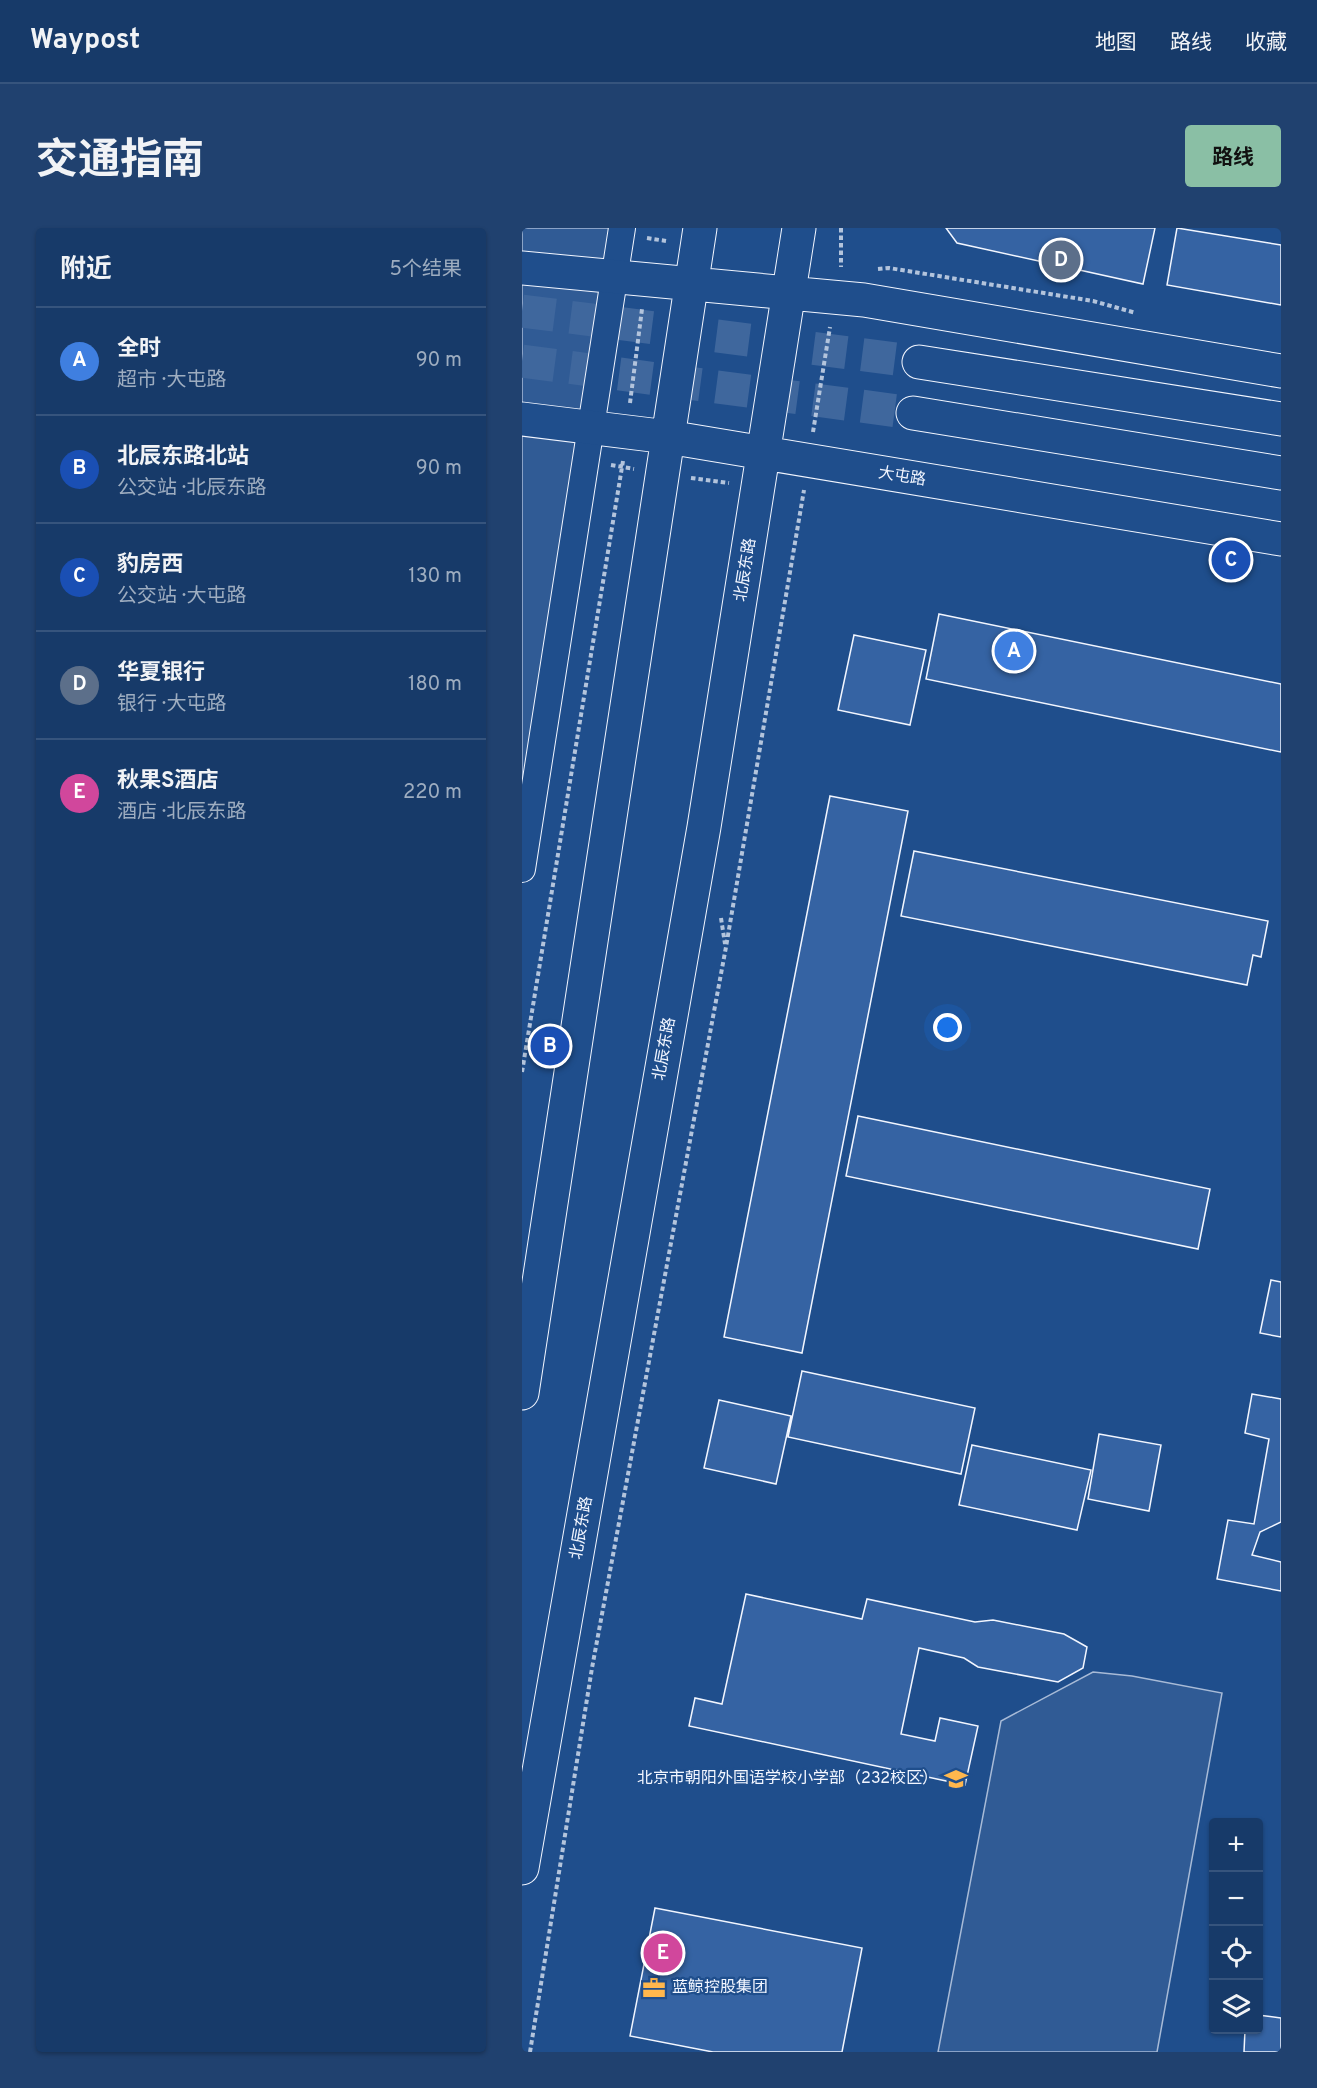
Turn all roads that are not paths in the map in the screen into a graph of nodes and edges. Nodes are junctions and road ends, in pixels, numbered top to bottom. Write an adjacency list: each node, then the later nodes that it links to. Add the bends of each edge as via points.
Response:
1 (622, 228): 5 (street)
2 (700, 228): 6 (main road)
3 (799, 228): 7 (main road, 北辰东路)
4 (522, 268): 5 (main road)
5 (629, 279): 6 (main road); 13 (street)
6 (691, 284): 7 (main road); 14 (main road)
7 (789, 293): 9 (main road, via 1100,338); 15 (main road, 北辰东路)
8 (920, 362): 12 (main road)
9 (1281, 371)
10 (913, 413): 16 (main road)
11 (522, 419): 13 (main road, 大屯路)
12 (1281, 419)
13 (591, 429): 14 (main road, 大屯路); 18 (street)
14 (668, 437): 15 (main road, 大屯路); 19 (main road)
15 (765, 455): 17 (main road, 大屯路); 20 (main road, 北辰东路)
16 (1281, 473)
17 (1281, 539)
18 (522, 869)
19 (522, 1393)
20 (522, 1868)

